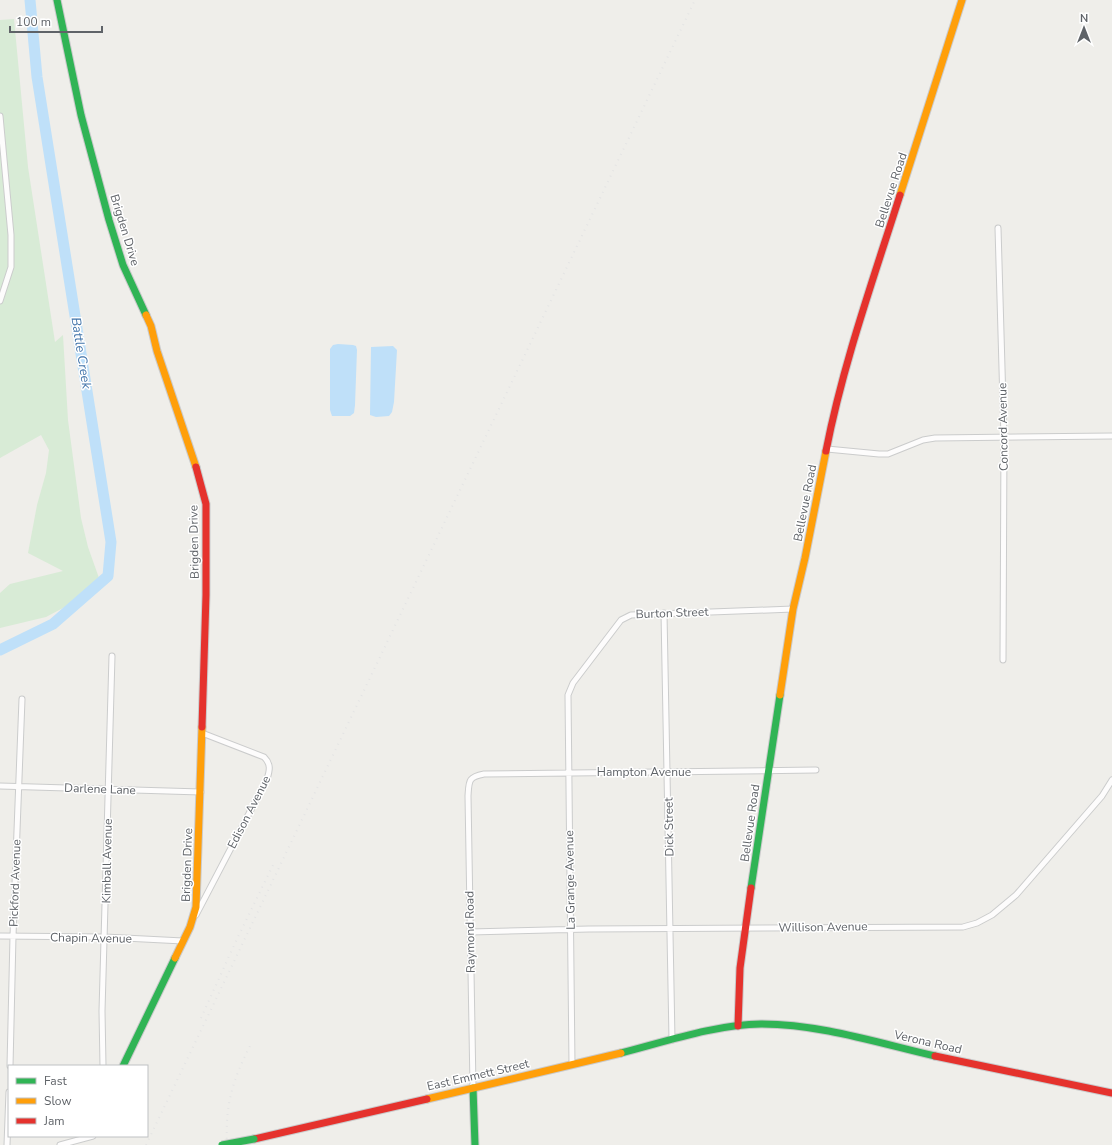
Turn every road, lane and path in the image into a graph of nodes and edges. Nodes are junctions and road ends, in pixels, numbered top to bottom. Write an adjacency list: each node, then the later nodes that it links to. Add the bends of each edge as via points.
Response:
1 (57, 0): 15 (street, Brigden Drive, via 81,115 122,265 151,326 206,504)
2 (962, 0): 8 (street, Bellevue Road, via 850,352)
3 (0, 116): 5 (street, via 11,235 11,267)
4 (998, 228): 7 (street, Concord Avenue)
5 (0, 300)
6 (1112, 436): 7 (street)
7 (1004, 438): 8 (street, via 935,438 888,454); 12 (street, Concord Avenue)
8 (827, 449): 9 (street, Bellevue Road)
9 (793, 609): 10 (street, Burton Street); 17 (street, Bellevue Road)
10 (664, 613): 13 (street, Burton Street, via 631,615 621,620 573,683); 18 (street, Dick Street)
11 (112, 656): 24 (street, Kimball Avenue)
12 (1003, 660)
13 (568, 695): 19 (street, La Grange Avenue)
14 (22, 699): 23 (street, Pickford Avenue)
15 (202, 732): 25 (street, Brigden Drive); 26 (street, Edison Avenue, via 264,757 270,769)
16 (816, 770): 17 (street, Hampton Avenue)
17 (769, 771): 18 (street, Hampton Avenue); 27 (street, Bellevue Road)
18 (668, 772): 19 (street, Hampton Avenue); 28 (street, Dick Street)
19 (569, 773): 20 (street, Hampton Avenue, via 484,774); 29 (street, La Grange Avenue)
20 (473, 777): 30 (street, Raymond Road, via 469,781 468,796)
21 (1112, 780): 27 (street, Willison Avenue, via 1102,796 1016,895 992,915 977,922 964,927)
22 (0, 786): 23 (street, Darlene Lane)
23 (18, 786): 24 (street, Darlene Lane); 32 (street, Pickford Avenue)
24 (109, 789): 25 (street, Darlene Lane); 33 (street, Kimball Avenue)
25 (201, 792): 26 (street, Brigden Drive, via 196,907)
26 (190, 927): 34 (street, Brigden Drive)
27 (746, 928): 28 (street, Willison Avenue); 35 (street, Bellevue Road, via 740,968)
28 (670, 929): 29 (street, Willison Avenue); 36 (street, Dick Street)
29 (571, 930): 30 (street, Willison Avenue); 40 (street, La Grange Avenue)
30 (470, 932): 41 (street, Raymond Road)
31 (0, 936): 32 (street, Chapin Avenue)
32 (13, 936): 33 (street, Chapin Avenue); 37 (street, Pickford Avenue)
33 (105, 937): 34 (street, Chapin Avenue); 38 (street, Kimball Avenue)
34 (183, 941): 39 (street, Brigden Drive)
35 (738, 1026): 36 (street, East Emmett Street); 42 (street, Verona Road, via 791,1025 838,1033)
36 (672, 1040): 40 (street, East Emmett Street)
37 (10, 1065)
38 (103, 1065)
39 (123, 1065)
40 (572, 1065): 41 (street, East Emmett Street)
41 (473, 1088): 47 (street, East Emmett Street, bridge); 48 (street)
42 (1112, 1093)
43 (8, 1118): 45 (street)
44 (89, 1137): 46 (street)
45 (7, 1145)
46 (60, 1145)
47 (222, 1145)
48 (475, 1145)

